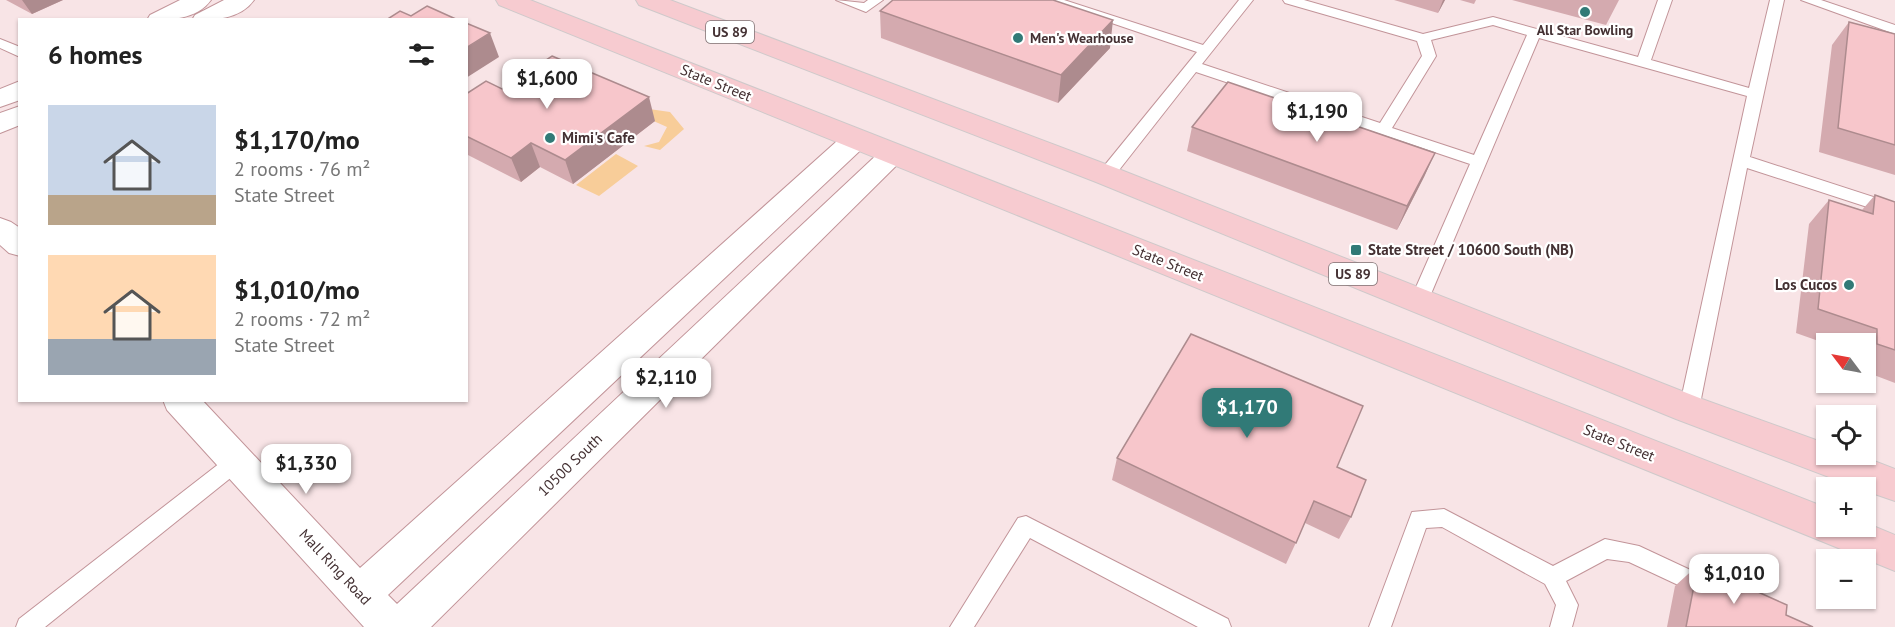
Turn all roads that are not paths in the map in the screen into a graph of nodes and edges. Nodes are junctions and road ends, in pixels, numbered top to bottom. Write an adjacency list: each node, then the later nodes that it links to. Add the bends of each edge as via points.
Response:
1 (199, 0): 13 (street)
2 (242, 0): 14 (street)
3 (508, 0): 29 (main road, State Street)
4 (648, 0): 33 (main road, US 89)
5 (843, 0): 6 (lane, via 866,8)
6 (876, 0)
7 (1051, 0): 19 (lane)
8 (1246, 0): 19 (lane)
9 (1290, 0): 17 (lane)
10 (1665, 0): 21 (lane)
11 (1777, 0): 24 (lane)
12 (1808, 0): 15 (lane)
13 (163, 18)
14 (208, 18)
15 (1895, 30)
16 (1535, 32): 17 (lane, via 1493,21); 21 (lane); 32 (lane)
17 (1423, 38): 28 (lane, via 1429,56)
18 (0, 43): 20 (lane)
19 (1205, 50): 22 (lane)
20 (18, 52)
21 (1643, 62): 24 (lane)
22 (1193, 66): 28 (lane); 33 (lane)
23 (18, 90): 25 (street)
24 (1755, 94): 31 (lane)
25 (0, 99)
26 (18, 115): 27 (street)
27 (0, 124)
28 (1383, 130): 32 (lane)
29 (856, 139): 30 (main road, State Street); 46 (street)
30 (894, 154): 42 (main road, State Street); 50 (street, 10500 South)
31 (1741, 160): 34 (lane); 39 (lane)
32 (1479, 162): 37 (lane)
33 (1106, 175): 37 (main road, US 89)
34 (1895, 210)
35 (0, 229): 36 (street)
36 (18, 243)
37 (1419, 301): 39 (main road, US 89)
38 (182, 402): 40 (street, Mall Ring Road)
39 (1689, 409): 41 (main road, US 89)
40 (236, 462): 46 (street, Mall Ring Road); 48 (lane)
41 (1895, 485)
42 (1816, 521)
43 (1855, 537): 44 (main road, State Street)
44 (1895, 553)
45 (1552, 577): 47 (lane, via 1605,549 1631,553); 53 (lane, via 1444,518 1419,519); 54 (lane, via 1567,605)
46 (359, 595): 49 (street, Mall Ring Road)
47 (1727, 597)
48 (27, 627)
49 (393, 627)
50 (402, 627)
51 (961, 627): 52 (lane, via 1026,525)
52 (1221, 627)
53 (1380, 627)
54 (1561, 627)

